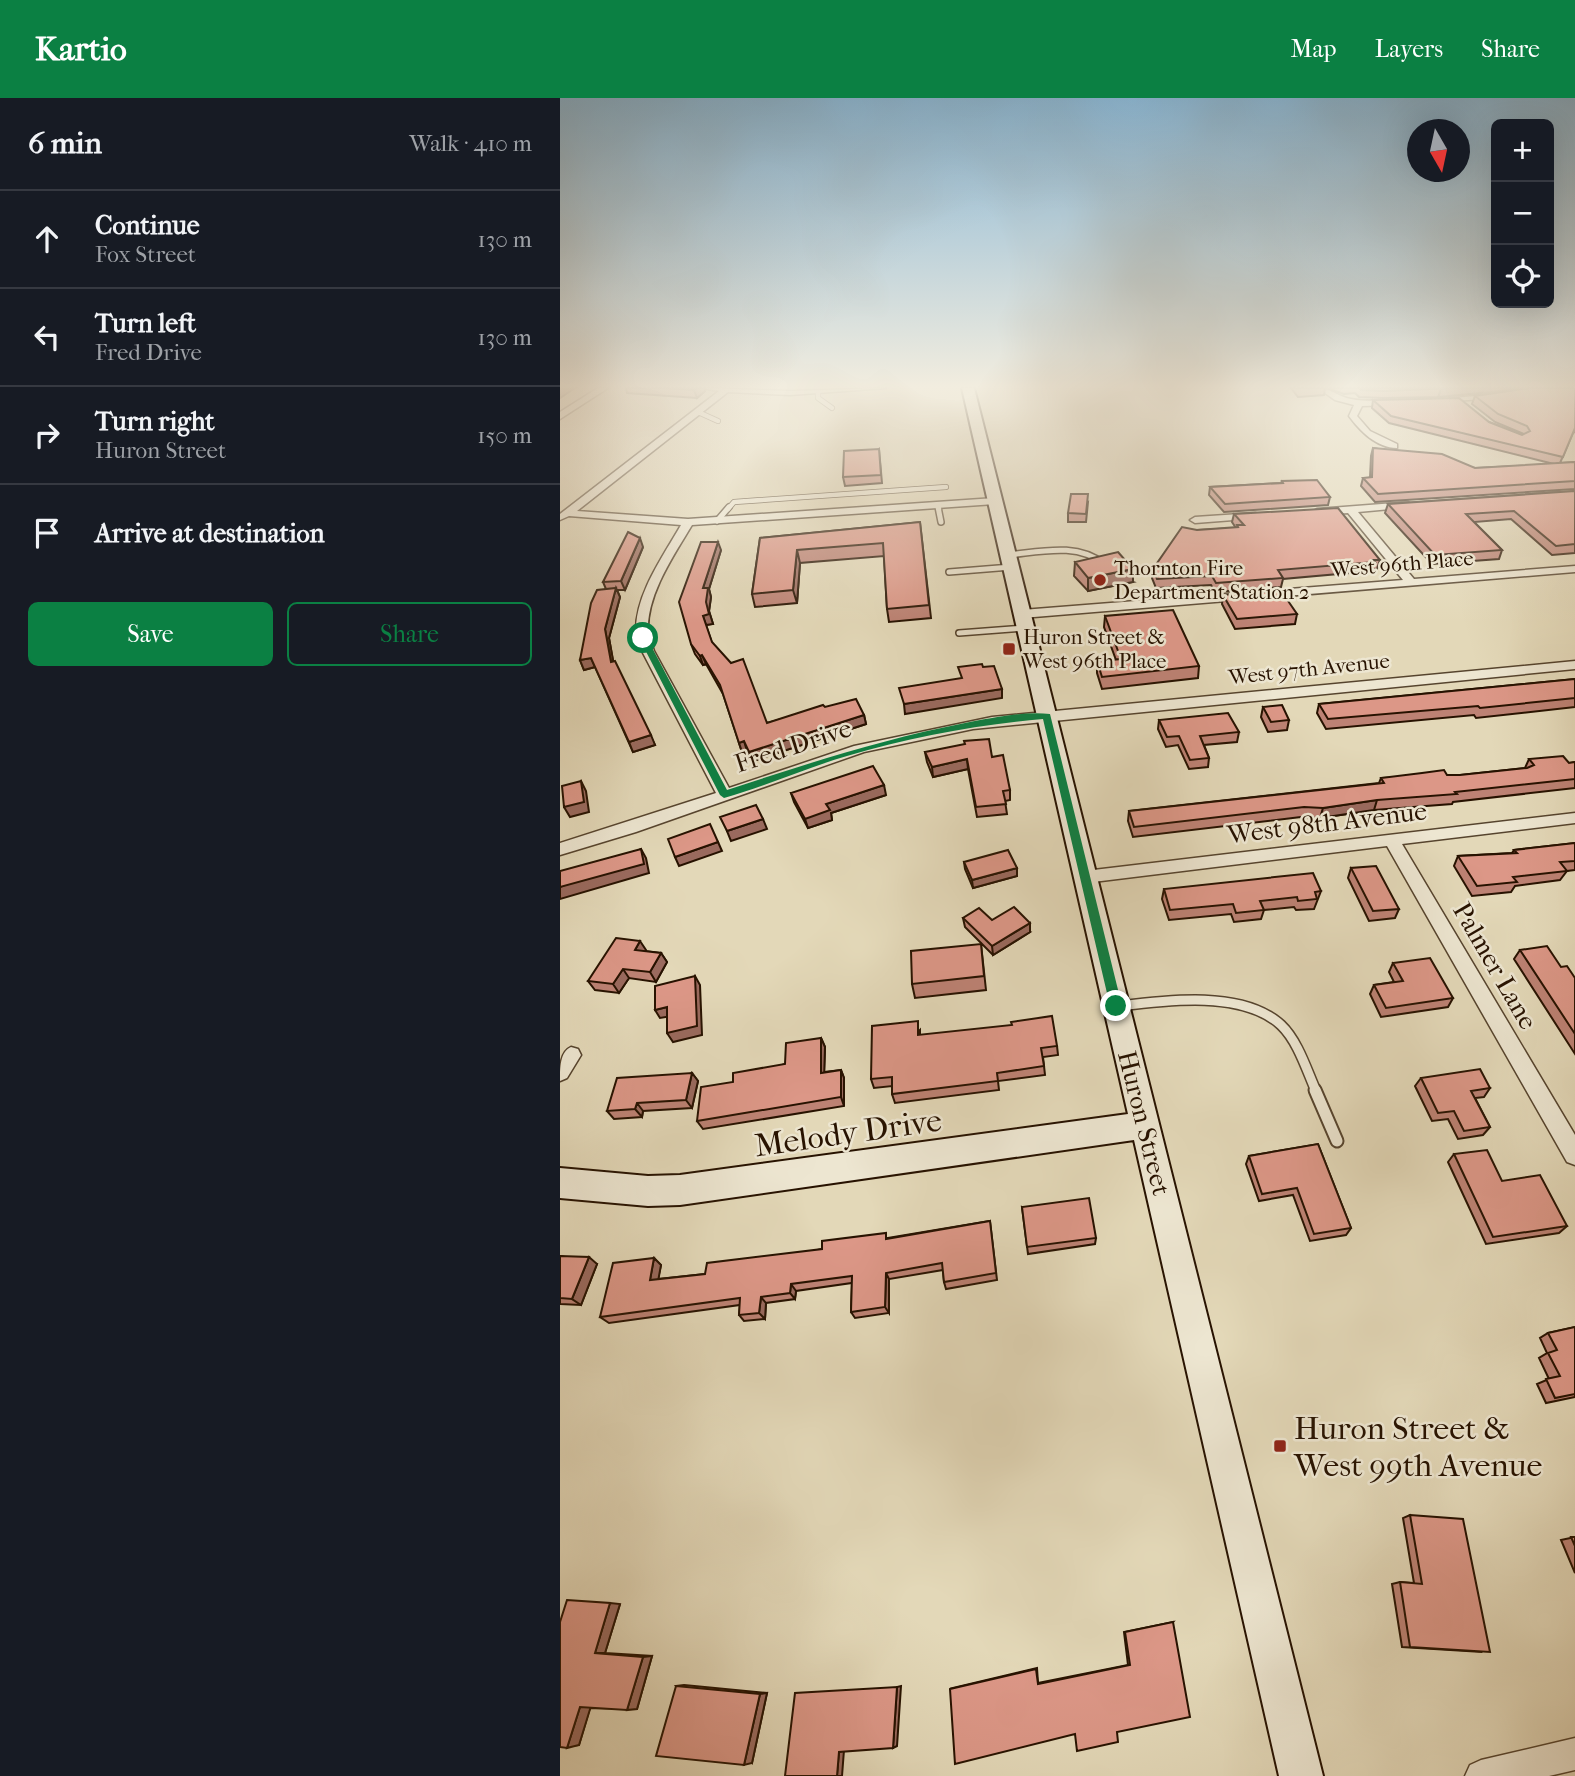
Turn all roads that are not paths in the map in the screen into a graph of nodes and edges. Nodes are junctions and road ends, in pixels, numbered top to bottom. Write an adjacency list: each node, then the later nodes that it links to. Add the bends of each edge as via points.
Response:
1 (628, 466): 9 (street)
2 (987, 466): 4 (main road, Huron Street)
3 (946, 487): 12 (lane, via 734,502)
4 (995, 501): 5 (street); 15 (main road, Huron Street)
5 (938, 505): 12 (street); 14 (lane)
6 (1416, 505): 7 (street)
7 (1350, 509): 8 (street); 19 (street)
8 (1308, 512)
9 (564, 516): 13 (street)
10 (1267, 516): 11 (street)
11 (1195, 520)
12 (717, 521): 13 (street)
13 (688, 522): 24 (street, via 653,592 642,630 648,651)
14 (941, 522)
15 (1010, 561): 16 (lane, via 1088,553); 18 (lane); 20 (main road, Huron Street)
16 (1104, 564)
17 (1575, 569): 19 (street, West 96th Place)
18 (949, 572)
19 (1411, 582): 20 (street, West 96th Place)
20 (1024, 621): 21 (lane); 23 (main road, Huron Street)
21 (959, 633)
22 (1575, 665): 23 (street, West 97th Avenue)
23 (1047, 716): 24 (street, Fred Drive, via 904,737); 28 (main road, Huron Street)
24 (724, 795): 27 (street, Fred Drive)
25 (1575, 818): 26 (street, West 98th Avenue)
26 (1391, 840): 28 (street, West 98th Avenue); 34 (street, Palmer Lane)
27 (560, 849)
28 (1085, 877): 29 (main road, Huron Street)
29 (1116, 1006): 32 (main road, Huron Street); 33 (lane, via 1176,999 1224,1002 1283,1026)
30 (571, 1055): 31 (street)
31 (560, 1072)
32 (1145, 1125): 35 (main road, Melody Drive, via 680,1190); 37 (main road, Huron Street)
33 (1337, 1141)
34 (1575, 1155)
35 (560, 1183)
36 (1575, 1754): 38 (street)
37 (1301, 1776)
38 (1480, 1776)

